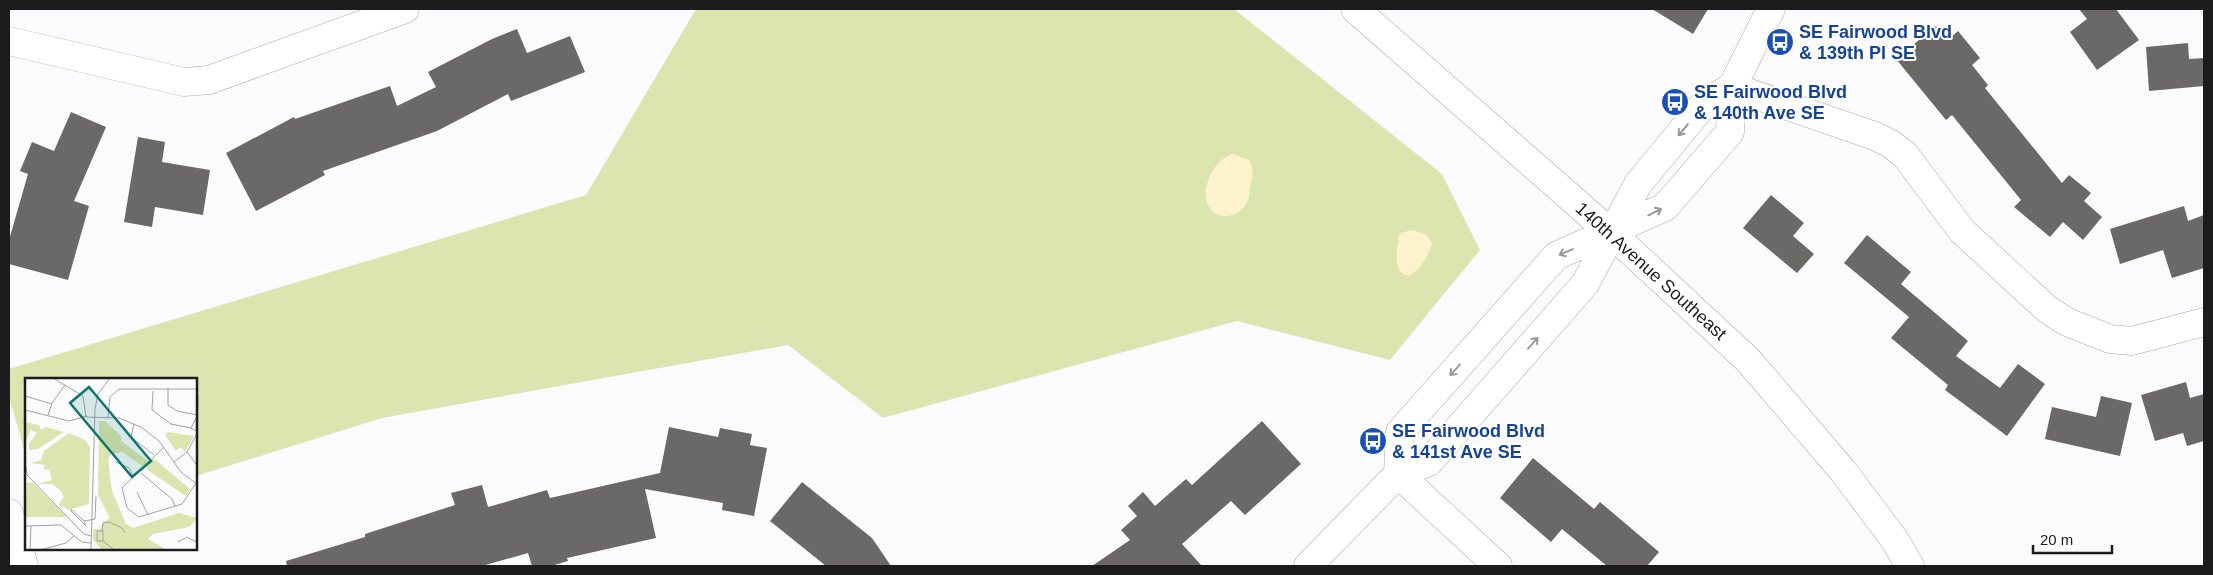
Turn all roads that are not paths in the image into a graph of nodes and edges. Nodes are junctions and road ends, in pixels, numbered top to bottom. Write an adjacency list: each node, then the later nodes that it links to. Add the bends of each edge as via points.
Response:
1 (405, 9): 4 (street, via 209,80 184,82)
2 (1355, 9): 6 (street, 140th Avenue Southeast)
3 (1771, 9): 5 (street)
4 (9, 41)
5 (1732, 87): 6 (street, one-way to 6, via 1704,104 1638,184); 6 (street, one-way to 5, via 1665,207 1730,132); 7 (street, via 1891,144 1920,172 1962,231 2047,309 2067,322 2110,339 2132,341)
6 (1611, 233): 8 (street, one-way to 6, via 1429,462 1585,284); 8 (street, one-way to 8, via 1556,256 1406,424 1400,432); 13 (street, 140th Avenue Southeast, via 1748,360 1843,471)
7 (2204, 322)
8 (1398, 474): 11 (street); 12 (street)
9 (9, 513): 10 (street)
10 (24, 566)
11 (1308, 566)
12 (1498, 566)
13 (1910, 566)

